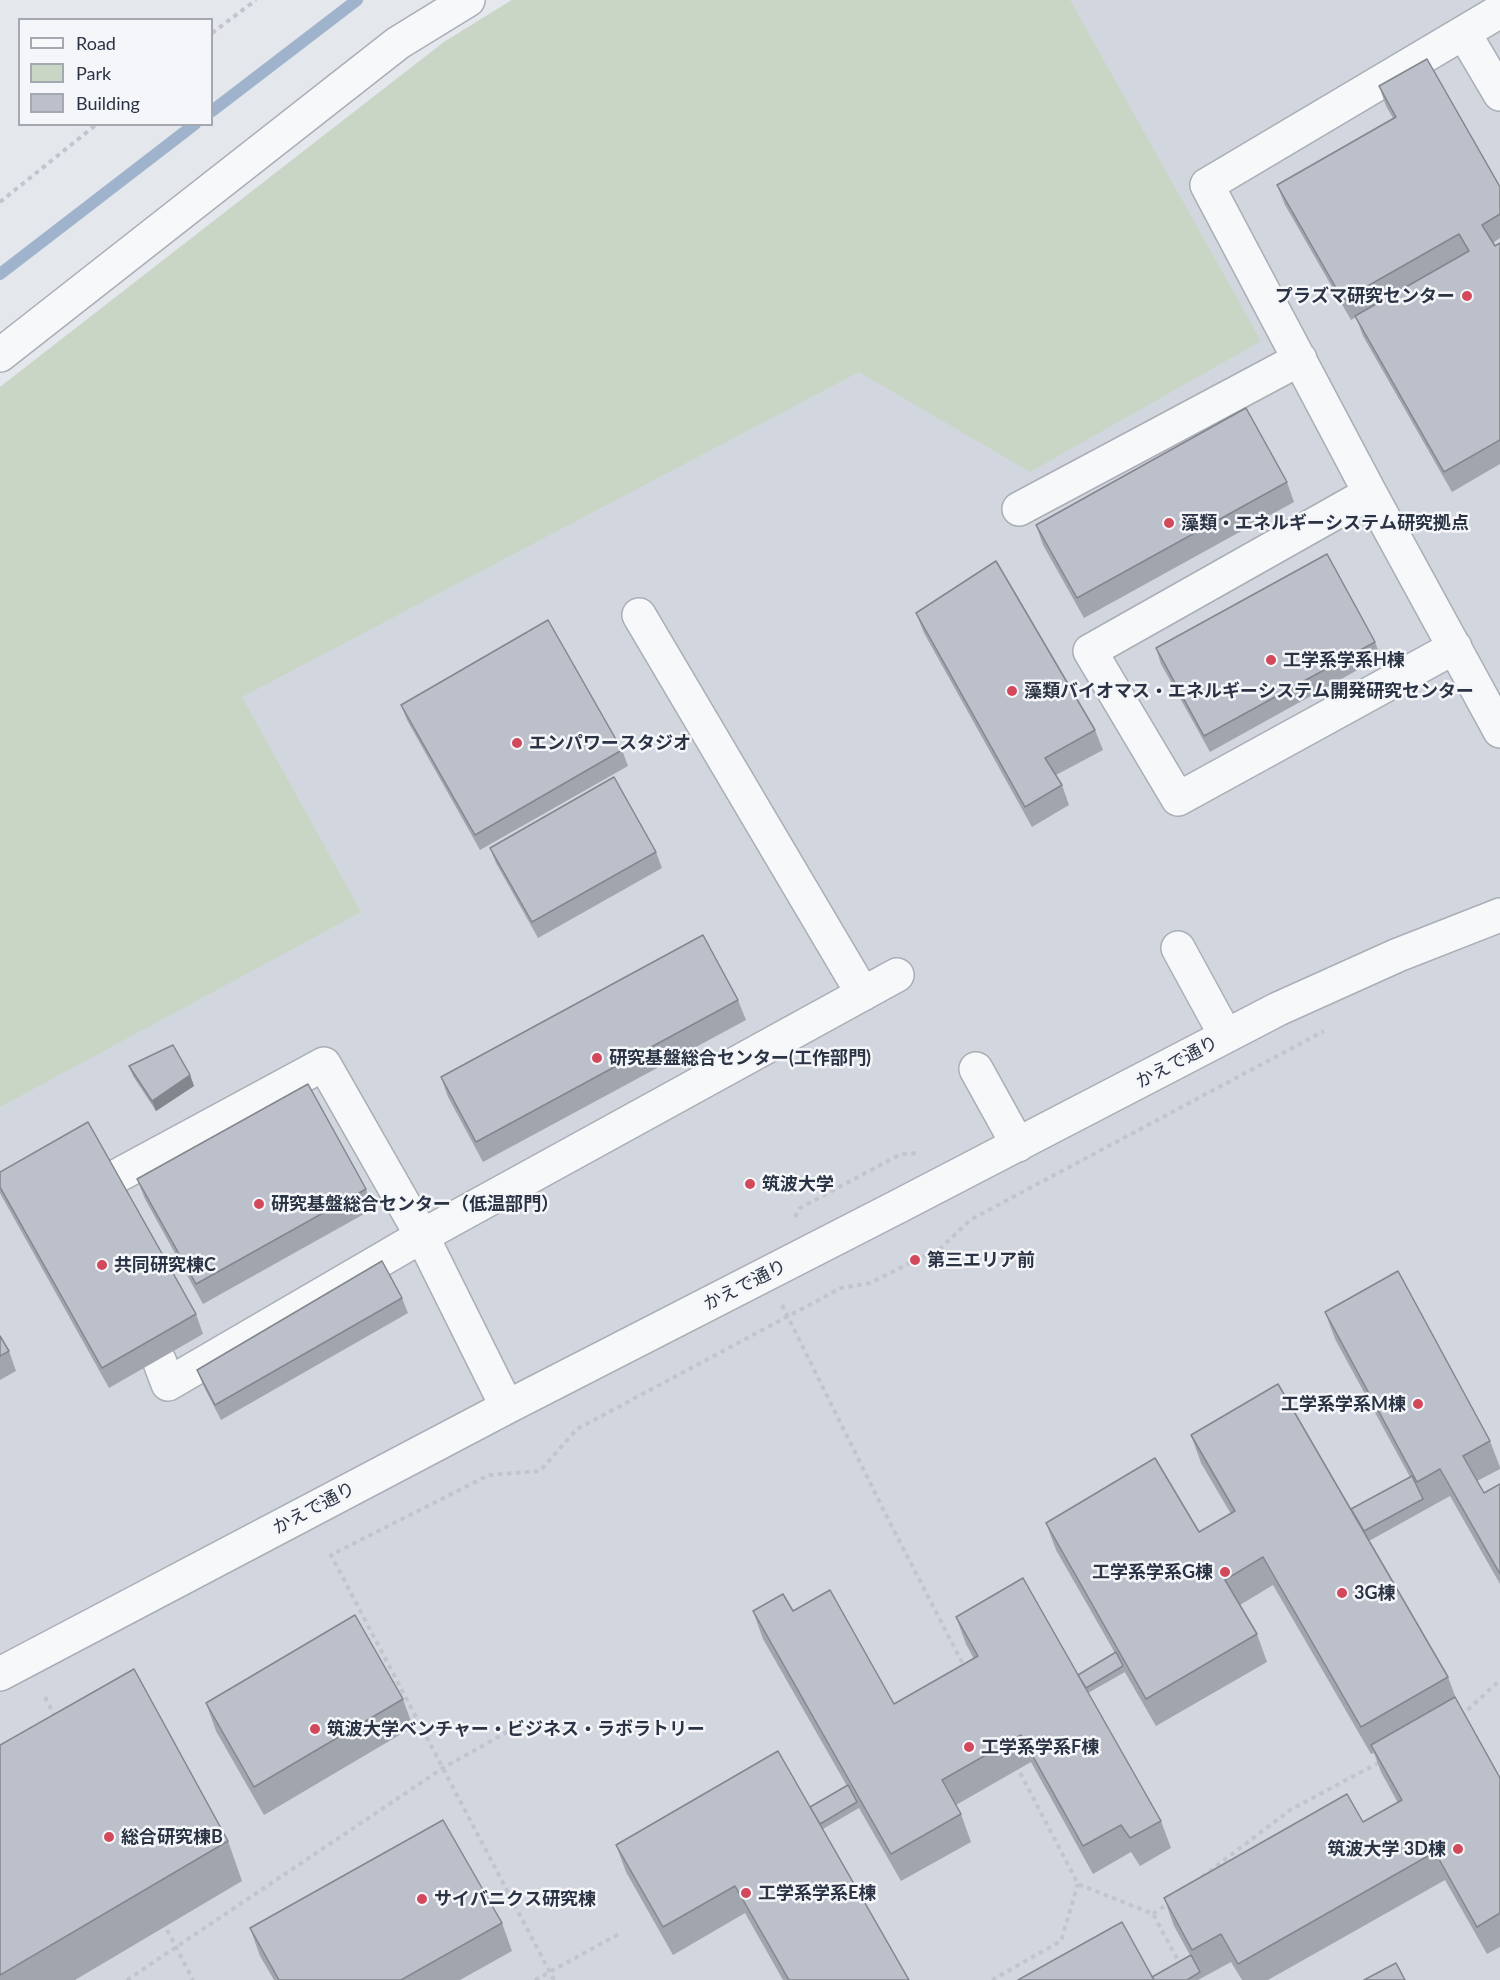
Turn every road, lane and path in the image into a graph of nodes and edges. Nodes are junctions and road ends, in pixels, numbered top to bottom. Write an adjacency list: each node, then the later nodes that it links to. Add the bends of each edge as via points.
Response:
1 (256, 0): 4 (path)
2 (468, 0): 9 (street, via 398,43)
3 (1500, 11): 5 (street)
4 (213, 32)
5 (1464, 33): 6 (street); 10 (street, via 1207,186)
6 (1500, 94)
7 (95, 126): 8 (path)
8 (0, 202)
9 (0, 355)
10 (1300, 359): 11 (street); 12 (street)
11 (1370, 493): 14 (street); 14 (street, via 1090,651 1178,799)
12 (1019, 508)
13 (639, 615): 19 (street)
14 (1455, 647): 15 (street)
15 (1500, 732)
16 (1500, 915): 21 (street, かえで通り, via 1398,955)
17 (1178, 948): 21 (street)
18 (897, 975): 19 (street)
19 (863, 994): 25 (street)
20 (1332, 1027): 26 (path, via 970,1220 941,1248 870,1282 841,1288)
21 (1226, 1036): 23 (street, かえで通り)
22 (976, 1069): 23 (street)
23 (1018, 1145): 28 (street, かえで通り)
24 (115, 1177): 25 (street, via 324,1064)
25 (422, 1236): 27 (street, via 168,1384); 28 (street)
26 (788, 1317): 30 (path); 38 (path, via 577,1428 540,1471 489,1475 331,1555)
27 (159, 1360)
28 (507, 1407): 29 (street, かえで通り)
29 (0, 1674)
30 (970, 1677)
31 (1500, 1680): 33 (path)
32 (45, 1697): 34 (path)
33 (1453, 1723)
34 (61, 1728)
35 (507, 1732): 38 (path)
36 (1392, 1756): 39 (path, via 1290,1810)
37 (1013, 1760): 40 (path)
38 (444, 1768): 45 (path); 46 (path)
39 (1199, 1880)
40 (1078, 1884): 42 (path); 52 (path, via 1061,1941)
41 (1172, 1901): 42 (path)
42 (1153, 1914): 47 (path)
43 (160, 1917): 45 (path)
44 (619, 1934): 46 (path)
45 (177, 1949): 48 (path); 49 (path)
46 (550, 1971): 50 (path); 51 (path)
47 (1184, 1971)
48 (127, 1980)
49 (193, 1980)
50 (535, 1980)
51 (554, 1980)
52 (992, 1980)

